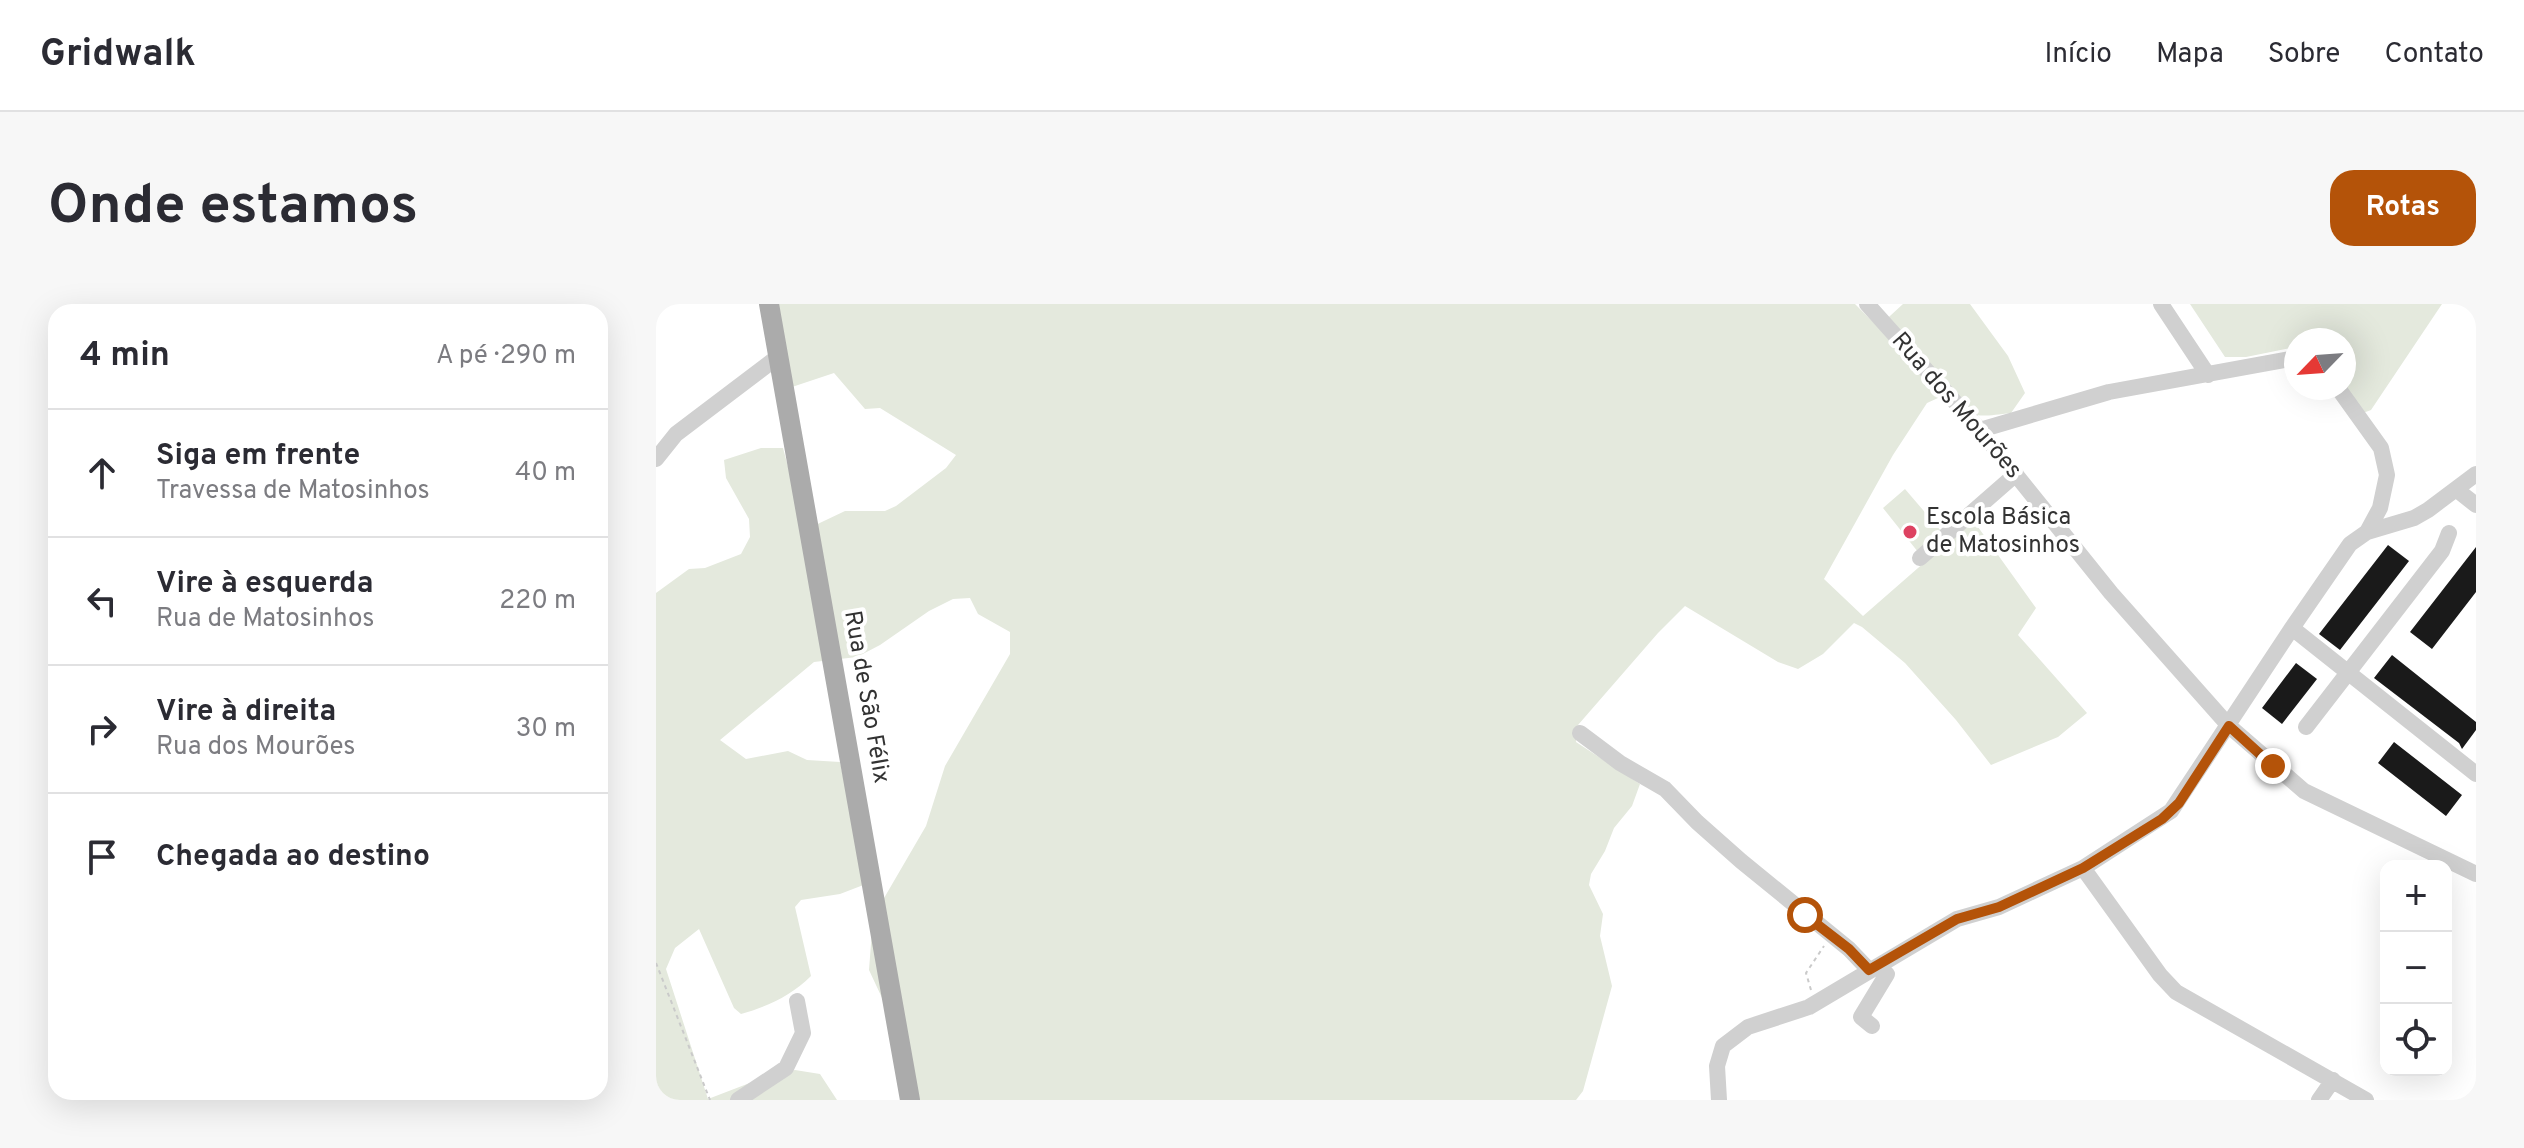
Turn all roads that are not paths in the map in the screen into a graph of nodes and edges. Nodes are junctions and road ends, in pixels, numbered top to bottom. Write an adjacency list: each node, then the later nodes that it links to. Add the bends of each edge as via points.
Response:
1 (769, 304): 4 (main road, Rua de São Félix)
2 (1867, 304): 8 (street, Rua dos Mourões)
3 (2161, 304): 6 (street)
4 (779, 356): 9 (street, via 676,434); 31 (main road, Rua de São Félix)
5 (2284, 360): 6 (street)
6 (2208, 375): 8 (street, via 2109,392)
7 (2347, 400): 14 (street, via 2381,448 2387,475 2380,508)
8 (1980, 430): 10 (street, Rua dos Mourões)
9 (656, 459)
10 (2016, 474): 16 (street); 19 (street, Rua dos Mourões, via 2111,593)
11 (2476, 474): 12 (street)
12 (2457, 490): 13 (street); 14 (street, via 2414,518)
13 (2476, 505)
14 (2367, 532): 17 (street, via 2345,551)
15 (2449, 533): 18 (street, via 2442,551)
16 (1920, 558)
17 (2292, 628): 18 (street); 19 (street)
18 (2348, 672): 20 (street); 22 (street)
19 (2229, 726): 23 (street, via 2171,811); 24 (street, Rua dos Mourões, via 2304,791)
20 (2306, 727)
21 (1580, 733): 25 (street, via 1665,789)
22 (2476, 774)
23 (2083, 868): 25 (street, via 1999,907 1957,919); 29 (street, via 2176,992)
24 (2476, 874)
25 (1869, 970): 32 (street, via 1809,1007 1748,1027 1723,1046 1717,1066)
26 (1887, 974): 28 (street, via 1861,1017)
27 (797, 1001): 30 (street, via 803,1033 786,1068)
28 (1872, 1026)
29 (2333, 1080): 33 (street); 34 (street)
30 (738, 1100)
31 (910, 1100)
32 (1719, 1100)
33 (2319, 1100)
34 (2366, 1100)

